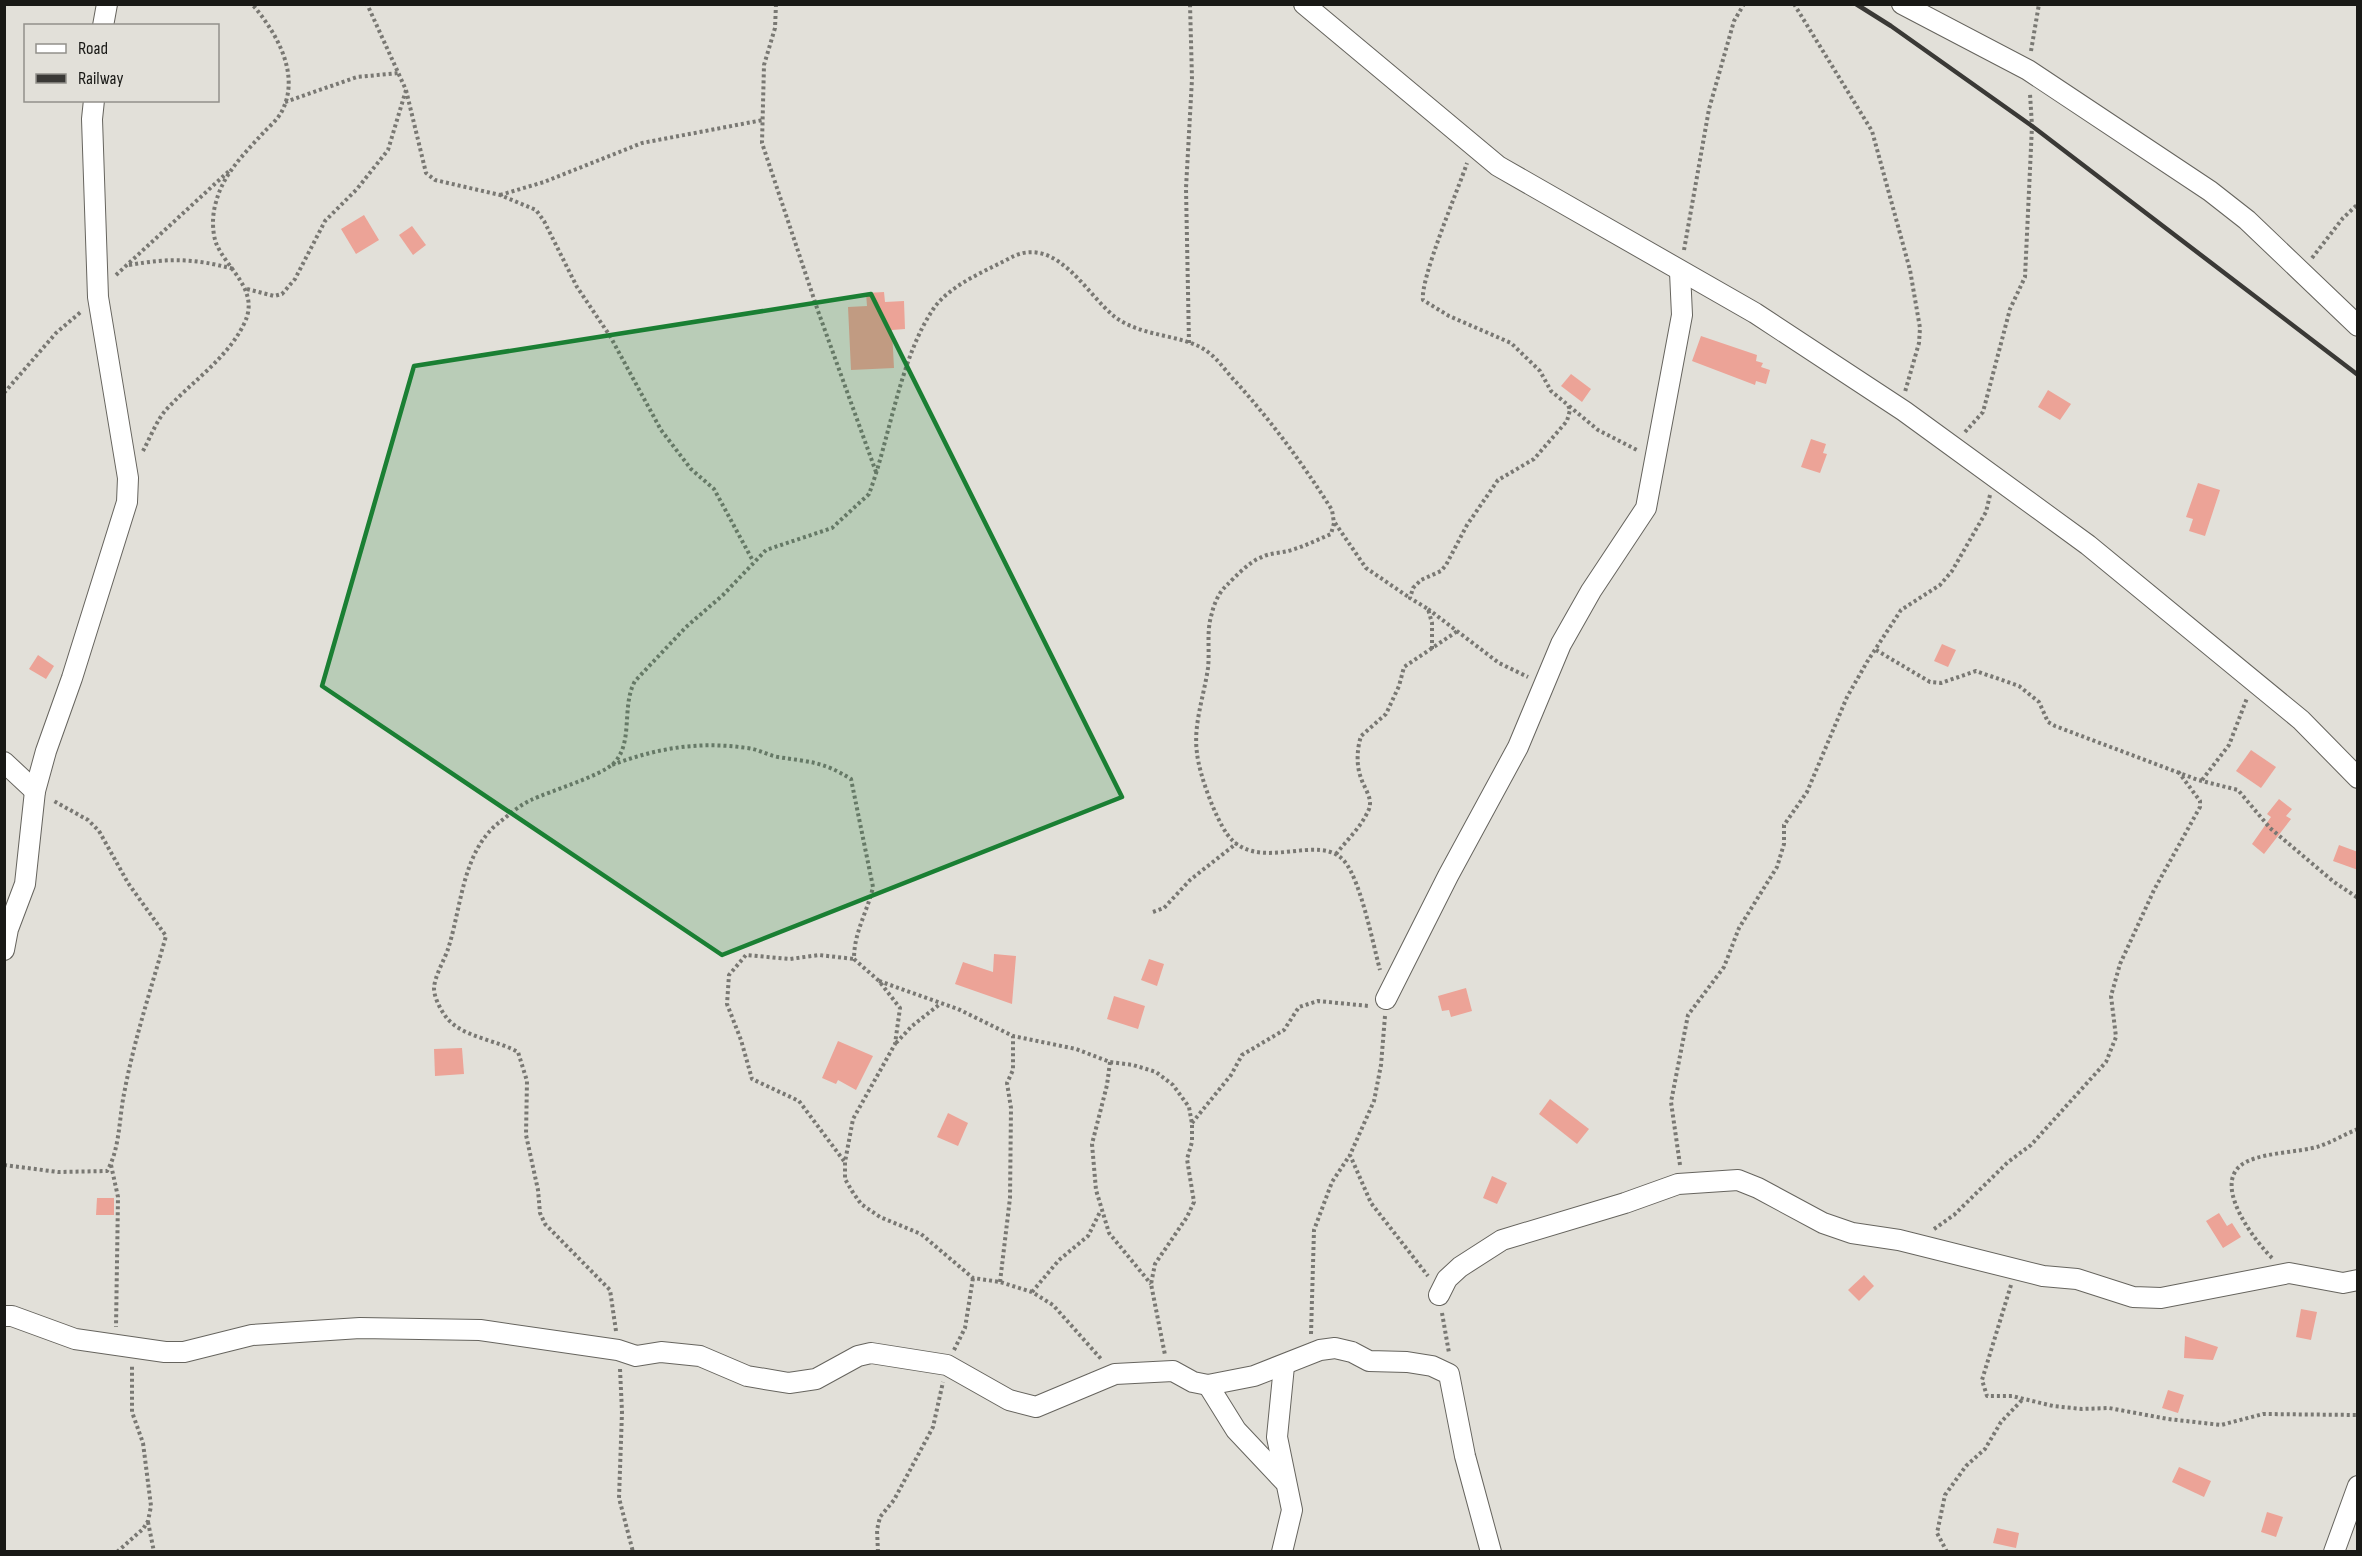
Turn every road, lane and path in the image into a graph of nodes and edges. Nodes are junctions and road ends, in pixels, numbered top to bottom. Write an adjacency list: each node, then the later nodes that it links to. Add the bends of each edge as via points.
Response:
1 (107, 4): 11 (street)
2 (252, 4): 16 (path, via 265,19 287,63 289,88)
3 (366, 4): 13 (path)
4 (776, 4): 17 (path, via 775,28 764,65)
5 (1190, 4): 30 (path, via 1192,80 1186,188)
6 (1304, 4): 18 (street)
7 (1744, 4): 25 (path, via 1734,21 1709,109)
8 (1794, 4): 33 (path, via 1872,131 1910,270 1920,328)
9 (1902, 4): 12 (street)
10 (2039, 4): 12 (path)
11 (103, 24)
12 (2028, 70): 24 (street, via 2210,191 2247,219); 34 (path, via 2032,126 2025,277 2010,309 1983,412)
13 (399, 73): 14 (path); 16 (path, via 357,77)
14 (406, 90): 20 (path, via 426,173 435,180); 27 (path, via 388,150 325,221 295,279 282,294 274,296)
15 (94, 102): 28 (street)
16 (285, 102): 19 (path, via 282,112)
17 (763, 120): 20 (path, via 642,143); 36 (path, via 762,143 768,163)
18 (1473, 146): 25 (street, via 1538,191); 32 (path, via 1427,272 1423,300 1511,343 1540,370 1551,391)
19 (233, 167): 22 (path); 23 (path, via 216,201 213,227 216,243)
20 (500, 195): 40 (path, via 536,210 544,220 577,287 610,336 661,430 691,469 714,489)
21 (2358, 204): 24 (path)
22 (128, 265): 23 (path, via 199,259); 26 (path)
23 (234, 269): 27 (path)
24 (2301, 270): 29 (street)
25 (1680, 272): 33 (street, via 1755,313); 35 (street, via 1682,315)
26 (115, 276)
27 (247, 289): 38 (path, via 245,323 216,361 163,413)
28 (98, 297): 31 (path, via 56,333); 38 (street)
29 (2358, 326)
30 (1189, 343): 36 (path, via 1128,326 1050,255 1022,252 957,287 934,307 899,394); 39 (path, via 1208,351 1286,441 1332,510)
31 (4, 393)
32 (1568, 405): 35 (path, via 1598,430 1640,452); 41 (path, via 1567,421 1534,459 1498,480 1446,565 1421,580)
33 (1904, 411): 34 (street)
34 (1952, 446): 37 (street)
35 (1653, 466): 47 (street, via 1646,508 1571,626)
36 (877, 474): 40 (path, via 869,494 832,528 766,550)
37 (1990, 474): 45 (path, via 1986,512 1952,571 1940,585 1901,610); 46 (street, via 2088,545)
38 (128, 478): 53 (street, via 121,522)
39 (1334, 523): 41 (path, via 1366,568); 54 (path, via 1331,534 1305,546 1260,557 1225,587 1211,616 1208,667 1195,737 1197,756 1227,834)
40 (753, 561): 49 (path, via 635,681 629,692 622,753)
41 (1410, 598): 42 (path)
42 (1428, 609): 43 (path); 44 (path)
43 (1459, 630): 44 (path); 47 (path, via 1499,663)
44 (1432, 649): 55 (path, via 1404,667 1400,686 1386,714 1361,736 1358,764 1370,806)
45 (1876, 650): 50 (path, via 1930,682 1941,683 1976,670 2019,686 2039,702 2048,722 2055,726); 72 (path, via 1847,697 1807,792 1784,825 1784,844 1777,867 1739,928 1724,967 1688,1015 1672,1094 1673,1125 1680,1154)
46 (2246, 677): 51 (street, via 2301,720); 52 (path, via 2248,695 2239,723 2229,745)
47 (1543, 688): 62 (street, via 1518,747 1438,894)
48 (4, 762): 53 (street)
49 (611, 766): 59 (path, via 677,746 725,745 776,757 808,759 851,779 873,887 858,926); 85 (path, via 529,801 498,823 481,843 468,871 434,987 437,1002 457,1028 518,1052 527,1082 526,1135 540,1213 544,1224 610,1290)
50 (2176, 771): 52 (path); 74 (path, via 2200,801 2200,807 2154,890 2120,964 2111,996 2116,1037 2106,1062 2031,1145 1954,1215)
51 (2358, 778)
52 (2202, 780): 56 (path, via 2238,790 2270,828)
53 (35, 791): 58 (street, via 25,884); 70 (path, via 88,820 99,831 128,883 166,936 140,1022)
54 (1237, 843): 55 (path, via 1264,854 1310,850); 57 (path, via 1190,880 1164,908)
55 (1336, 854): 62 (path, via 1353,875)
56 (2358, 898)
57 (1153, 912)
58 (4, 950)
59 (854, 959): 60 (path); 69 (path, via 746,955 729,975 727,1004 752,1079 799,1101)
60 (879, 981): 61 (path); 64 (path, via 900,1008)
61 (941, 1004): 63 (path); 64 (path)
62 (1386, 1004): 66 (path, via 1318,1001 1299,1007 1284,1030 1242,1055); 68 (path, via 1382,1065 1374,1101)
63 (1013, 1036): 65 (path, via 1076,1049); 79 (path, via 1013,1070 1007,1083 1011,1108 1010,1198)
64 (895, 1044): 69 (path, via 852,1119)
65 (1110, 1062): 66 (path, via 1156,1072 1173,1085 1189,1107); 73 (path, via 1092,1144)
66 (1192, 1124): 80 (path, via 1187,1160 1194,1202 1155,1264)
67 (2358, 1129): 76 (path, via 2321,1146 2240,1166 2232,1180 2234,1203 2246,1224 2269,1255)
68 (1350, 1155): 82 (path, via 1371,1203); 86 (path, via 1332,1182 1314,1230 1312,1332)
69 (844, 1162): 77 (path, via 845,1179 861,1204 880,1217 921,1234)
70 (111, 1164): 71 (path, via 107,1170 58,1173); 84 (path, via 118,1197)
71 (4, 1165)
72 (1678, 1184): 74 (street, via 1738,1180 1822,1223 1852,1233); 82 (street, via 1502,1240 1460,1267)
73 (1100, 1212): 80 (path, via 1109,1233); 81 (path, via 1088,1236 1059,1260)
74 (1913, 1243): 75 (street)
75 (2016, 1270): 76 (street, via 2077,1279 2133,1297 2161,1298); 93 (path, via 1982,1380 1987,1395)
76 (2289, 1273): 78 (street, via 2343,1283)
77 (973, 1278): 79 (path); 87 (path, via 965,1328)
78 (2358, 1280)
79 (1000, 1282): 81 (path)
80 (1151, 1284): 89 (path, via 1165,1353)
81 (1032, 1292): 90 (path, via 1053,1305)
82 (1439, 1295): 91 (path)
83 (4, 1316): 84 (street, via 75,1340)
84 (124, 1347): 85 (street, via 184,1352 252,1335 360,1328 480,1330); 97 (path, via 132,1412 143,1443 151,1506)
85 (618, 1350): 87 (street, via 636,1356 661,1352 700,1356 747,1376 789,1383 816,1379 871,1353); 100 (path, via 622,1412 619,1498)
86 (1304, 1357): 88 (street); 91 (street, via 1335,1348 1369,1361 1432,1366)
87 (947, 1365): 90 (street, via 1009,1400 1036,1407); 101 (path, via 933,1427 894,1500 880,1517)
88 (1284, 1366): 92 (street); 95 (street, via 1277,1437)
89 (1173, 1371): 90 (street); 92 (street)
90 (1115, 1374)
91 (1449, 1374): 103 (street, via 1465,1456)
92 (1208, 1385): 95 (street, via 1236,1430)
93 (2022, 1400): 94 (path, via 2222,1425 2263,1414); 104 (path, via 1945,1495 1937,1533)
94 (2358, 1415)
95 (1284, 1481): 102 (street, via 1292,1510)
96 (2358, 1486): 105 (street)
97 (148, 1521): 98 (path); 99 (path)
98 (117, 1551)
99 (154, 1551)
100 (633, 1551)
101 (878, 1551)
102 (1282, 1551)
103 (1491, 1551)
104 (1947, 1551)
105 (2334, 1551)

